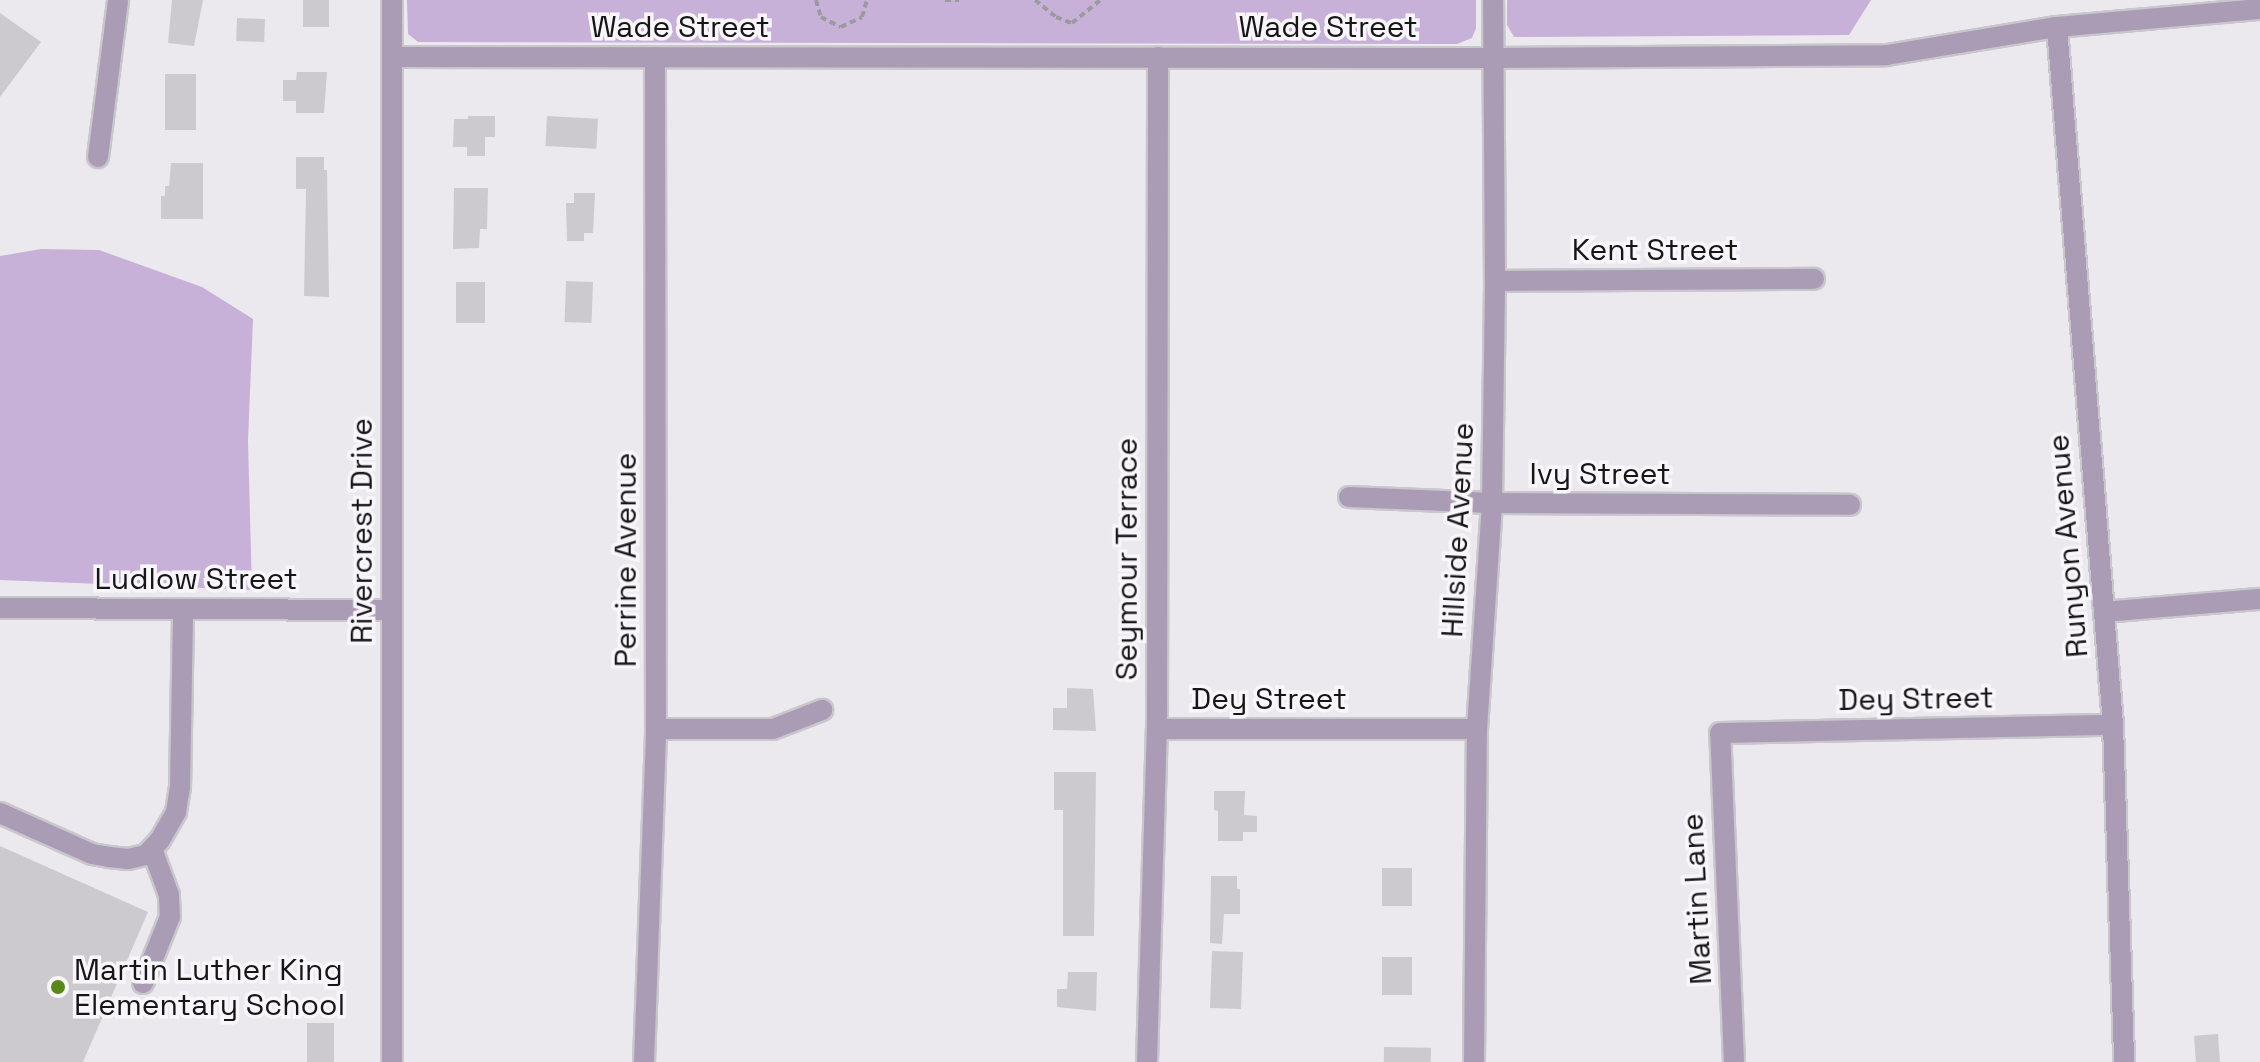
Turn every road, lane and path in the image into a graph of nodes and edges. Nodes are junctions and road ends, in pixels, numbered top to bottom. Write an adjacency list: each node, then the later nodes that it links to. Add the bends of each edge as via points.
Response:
1 (118, 0): 16 (street)
2 (392, 0): 12 (street, Rivercrest Drive)
3 (816, 0): 4 (path, via 821,17 841,27 862,17)
4 (867, 0)
5 (945, 0): 6 (path)
6 (959, 0)
7 (1035, 0): 8 (path, via 1072,23)
8 (1100, 0)
9 (1493, 0): 15 (street, Hillside Avenue)
10 (2260, 9): 11 (street, Wade Street)
11 (2057, 27): 15 (street, Wade Street, via 1887,55); 26 (street, Runyon Avenue)
12 (393, 57): 13 (street, Wade Street); 25 (street, Rivercrest Drive)
13 (655, 57): 14 (street, Wade Street); 29 (street, Perrine Avenue)
14 (1158, 57): 15 (street, Wade Street); 30 (street, Seymour Terrace)
15 (1493, 58): 18 (street, Hillside Avenue)
16 (98, 157)
17 (1814, 279): 18 (street, Kent Street)
18 (1495, 281): 20 (street, Hillside Avenue)
19 (1349, 497): 20 (street, Ivy Street)
20 (1492, 503): 21 (street, Ivy Street); 31 (street, Hillside Avenue)
21 (1850, 505)
22 (2260, 599): 26 (street)
23 (0, 608): 24 (street, Ludlow Street)
24 (183, 609): 25 (street, Ludlow Street); 34 (street, via 180,788 170,827)
25 (391, 610): 36 (street, Rivercrest Drive)
26 (2104, 612): 28 (street, Runyon Avenue)
27 (822, 710): 29 (street, via 773,729)
28 (2113, 725): 32 (street, Dey Street); 41 (street, Runyon Avenue)
29 (656, 729): 37 (street, Perrine Avenue)
30 (1157, 729): 31 (street, Dey Street); 38 (street, Seymour Terrace)
31 (1477, 729): 39 (street, Hillside Avenue)
32 (1720, 733): 40 (street, Martin Lane)
33 (0, 813): 34 (street, via 92,854 128,859)
34 (152, 849): 35 (street, via 169,895 170,917)
35 (143, 983)
36 (392, 1062)
37 (644, 1062)
38 (1147, 1062)
39 (1474, 1062)
40 (1734, 1062)
41 (2124, 1062)

